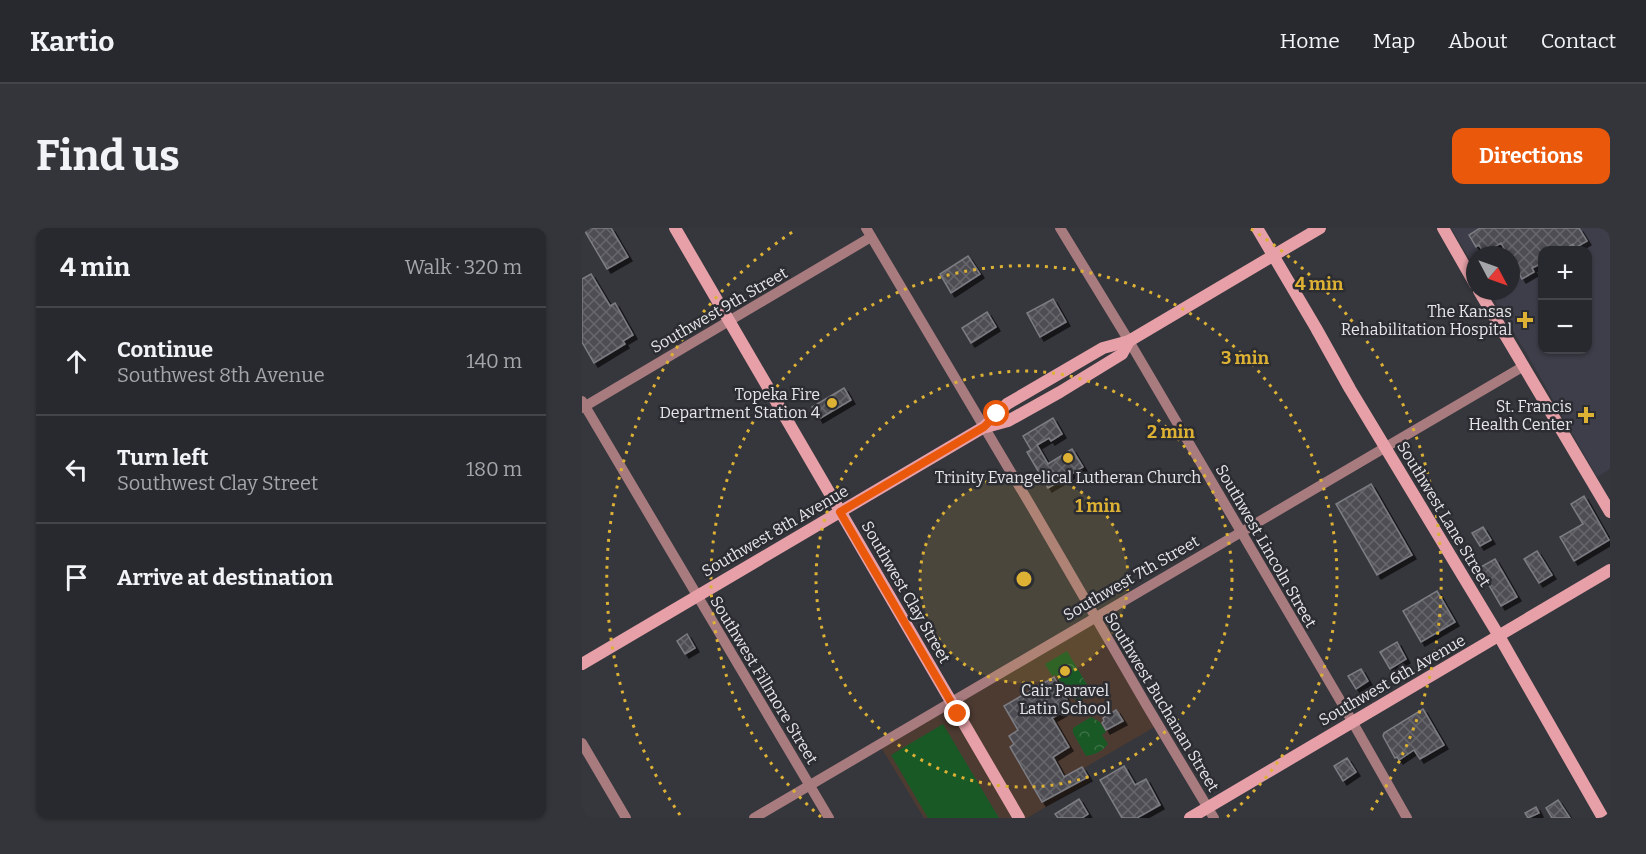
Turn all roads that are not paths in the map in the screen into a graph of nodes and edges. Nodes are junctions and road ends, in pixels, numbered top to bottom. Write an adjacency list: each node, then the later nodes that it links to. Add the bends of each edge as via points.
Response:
1 (675, 228): 10 (street, Southwest Clay Street)
2 (1060, 228): 11 (street, Southwest Lincoln Street)
3 (1257, 228): 7 (street, Southwest Lane Street)
4 (1320, 228): 7 (street, Southwest 8th Avenue)
5 (1443, 228): 8 (street)
6 (868, 233): 10 (street, Southwest 9th Street); 14 (street, Southwest Buchanan Street)
7 (1274, 255): 11 (street, Southwest 8th Avenue); 15 (street, Southwest Lane Street)
8 (1466, 268)
9 (1484, 300): 12 (street)
10 (729, 321): 13 (street, Southwest 9th Street); 16 (street, Southwest Clay Street)
11 (1129, 341): 14 (street, Southwest 8th Avenue, via 1122,354 1060,392 1008,421); 18 (street, Southwest Lincoln Street)
12 (1524, 366): 15 (street, Southwest 7th Street); 17 (street)
13 (583, 405): 20 (street, Southwest Fillmore Street)
14 (984, 427): 16 (street, Southwest 8th Avenue); 21 (street, Southwest Buchanan Street)
15 (1384, 447): 18 (street, Southwest 7th Street); 22 (street, Southwest Lane Street)
16 (840, 512): 20 (street, Southwest 8th Avenue); 24 (street, Southwest Clay Street)
17 (1610, 513)
18 (1240, 531): 21 (street, Southwest 7th Street); 25 (street, Southwest Lincoln Street)
19 (1610, 570): 22 (street, Southwest 6th Avenue)
20 (697, 596): 23 (street, Southwest 8th Avenue); 27 (street, Southwest Fillmore Street)
21 (1095, 617): 24 (street, Southwest 7th Street); 28 (street, Southwest Buchanan Street)
22 (1499, 636): 25 (street, Southwest 6th Avenue); 35 (street, Southwest Lane Street)
23 (582, 664)
24 (951, 701): 27 (street, Southwest 7th Street); 32 (street, Southwest Clay Street)
25 (1353, 722): 28 (street, Southwest 6th Avenue); 34 (street, Southwest Lincoln Street)
26 (582, 743): 29 (street)
27 (809, 785): 30 (street, Southwest 7th Street); 31 (street, Southwest Fillmore Street)
28 (1211, 813): 33 (street, Southwest 6th Avenue)
29 (626, 818)
30 (753, 818)
31 (829, 818)
32 (1019, 818)
33 (1190, 818)
34 (1407, 818)
35 (1603, 818)

